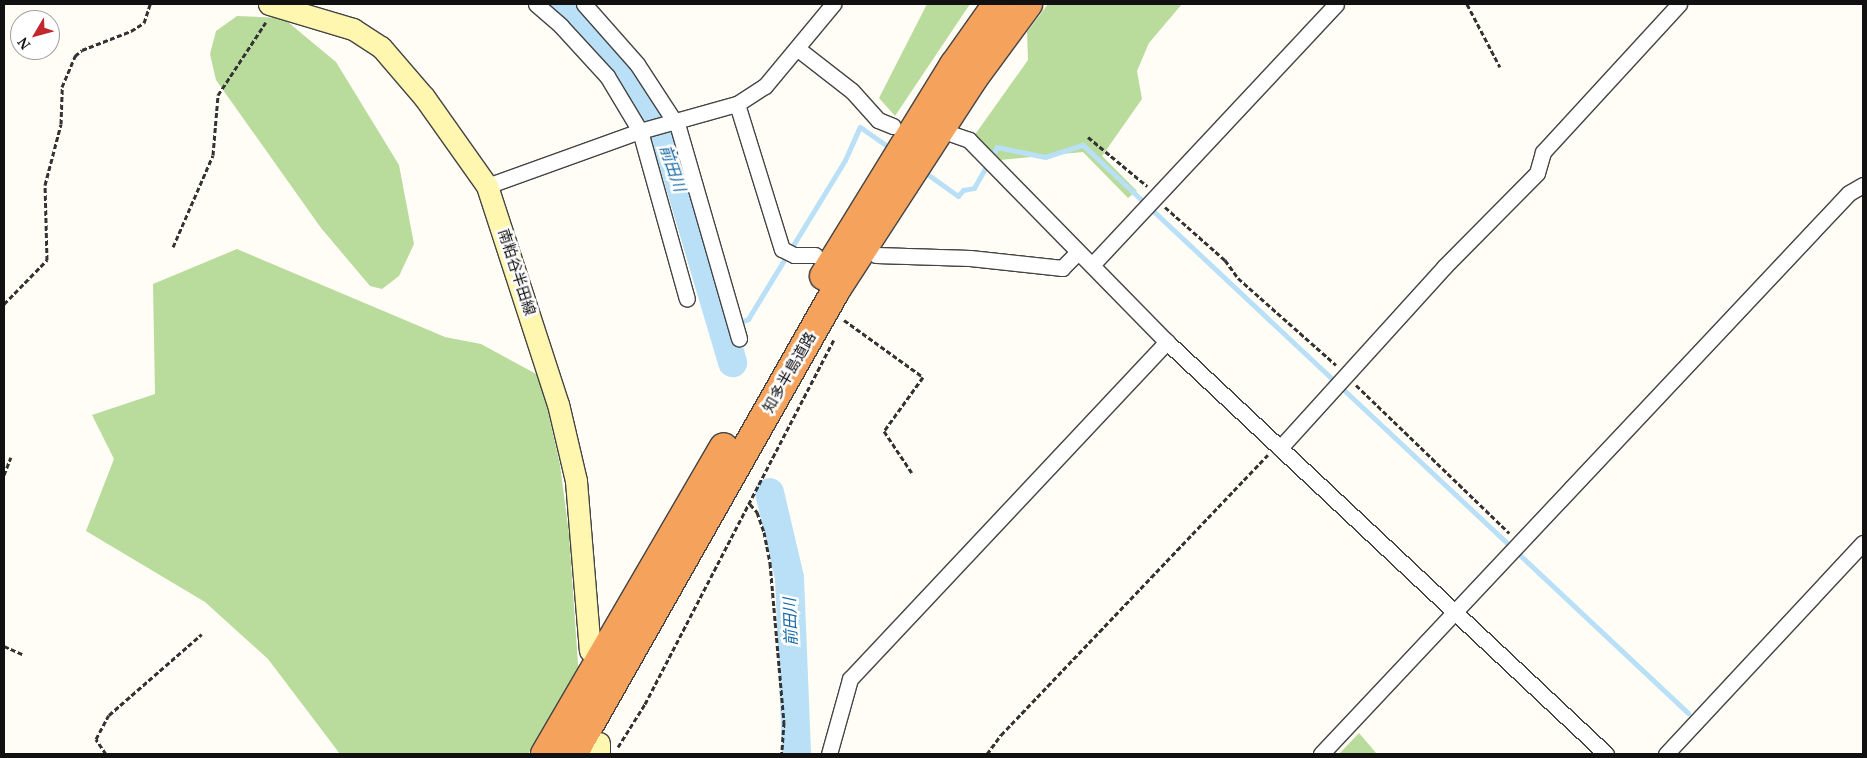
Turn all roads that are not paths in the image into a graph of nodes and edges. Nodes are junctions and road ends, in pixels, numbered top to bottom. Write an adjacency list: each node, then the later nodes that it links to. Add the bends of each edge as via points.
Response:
1 (536, 4): 13 (street, via 561,26 606,76)
2 (584, 4): 11 (street, via 637,64)
3 (833, 4): 9 (street)
4 (997, 4): 28 (highway, 知多半島道路, via 954,65 832,261)
5 (1028, 4): 29 (highway, 知多半島道路, via 973,79 836,290)
6 (1336, 4): 20 (street)
7 (1679, 4): 24 (street, via 1543,152 1537,173 1444,267)
8 (274, 5): 16 (main road, 南粕谷半田線, via 353,29 381,47 424,97)
9 (798, 48): 10 (street, via 765,86); 12 (street, via 852,91 878,120)
10 (737, 104): 11 (street); 18 (street, via 782,249 794,255)
11 (673, 121): 13 (street); 22 (street)
12 (893, 126)
13 (640, 131): 16 (street); 21 (street)
14 (952, 134): 17 (street, via 969,140)
15 (1863, 185): 26 (street, via 1848,193)
16 (487, 186): 27 (main road, 南粕谷半田線, via 558,404 576,482)
17 (1077, 253): 19 (street, via 1062,268 970,258); 20 (street)
18 (815, 255)
19 (876, 255)
20 (1092, 265): 23 (street)
21 (687, 299)
22 (739, 338)
23 (1167, 342): 24 (street); 30 (street, via 850,679)
24 (1279, 447): 26 (street)
25 (1863, 543): 33 (street)
26 (1455, 614): 31 (street); 32 (street)
27 (590, 650)
28 (545, 754)
29 (573, 754)
30 (830, 754)
31 (1321, 754)
32 (1606, 754)
33 (1666, 754)

